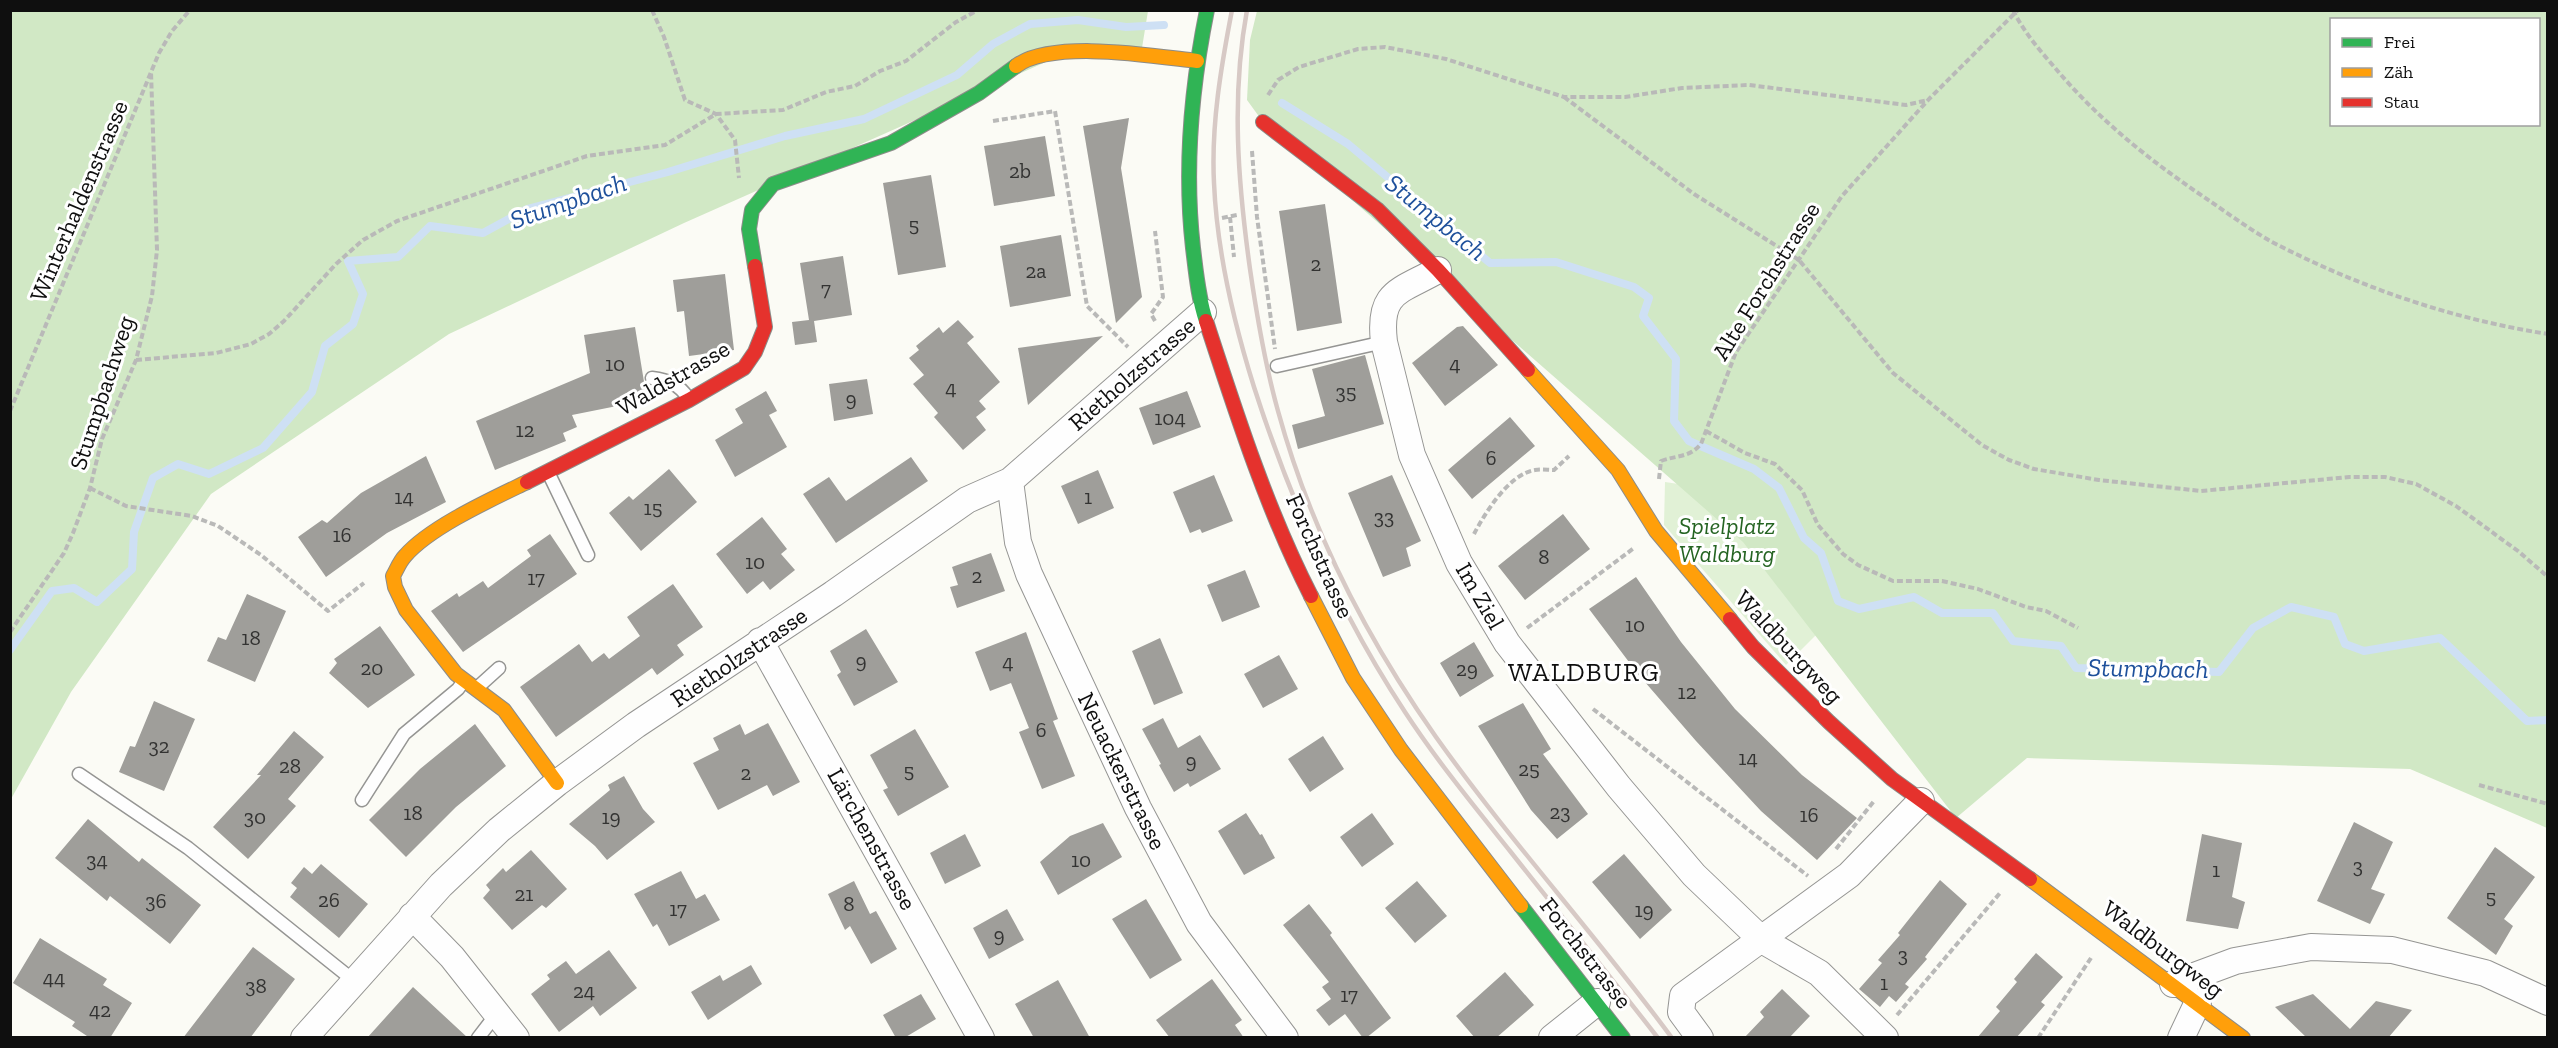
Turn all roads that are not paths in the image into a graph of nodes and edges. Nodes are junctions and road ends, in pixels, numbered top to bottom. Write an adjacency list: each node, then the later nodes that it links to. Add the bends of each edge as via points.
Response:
1 (1207, 10): 2 (street, Forchstrasse)
2 (1197, 61): 5 (street, Forchstrasse, via 1188,200); 9 (street, Waldstrasse, via 1068,52 1021,62 979,93 891,143 773,184 752,210 749,229 765,327 744,368)
3 (1263, 122): 4 (street, Waldburgweg, via 1377,209)
4 (1438, 270): 6 (street, Im Ziel, via 1399,289 1386,304); 20 (street, Waldburgweg, via 1618,470 1656,531 1754,647 1829,722)
5 (1203, 312): 11 (street, Rietholzstrasse); 25 (street, Forchstrasse, via 1295,565 1353,678 1407,759)
6 (1384, 342): 7 (lane); 22 (street, Im Ziel, via 1412,455 1459,563 1508,643 1619,787 1694,876)
7 (1277, 366)
8 (652, 378): 9 (lane, via 680,387)
9 (689, 400): 10 (street, Waldstrasse)
10 (548, 471): 12 (lane); 15 (street, Waldstrasse, via 469,511 421,542 405,556 393,576 406,610)
11 (1010, 481): 13 (street, Rietholzstrasse, via 967,500); 34 (street, Neuackerstrasse, via 1018,542 1029,574 1138,808 1199,923)
12 (588, 555)
13 (760, 641): 18 (street, Rietholzstrasse); 33 (street, Lärchenstrasse)
14 (499, 668): 16 (lane)
15 (464, 680): 16 (street); 19 (lane, via 404,734)
16 (476, 688): 18 (street, via 504,710)
17 (79, 774): 23 (lane, via 188,848)
18 (557, 783): 21 (street, Rietholzstrasse, via 499,830)
19 (362, 800)
20 (1921, 801): 22 (street, via 1849,874); 24 (street, Waldburgweg)
21 (412, 916): 23 (street, Rietholzstrasse); 28 (street)
22 (1762, 940): 29 (street, Im Ziel, via 1819,973); 37 (street, via 1683,996 1681,1012)
23 (353, 981): 30 (street, Rietholzstrasse)
24 (2173, 984): 26 (street, Waldburgweg); 27 (street, via 2235,961 2311,947 2392,950 2485,973)
25 (1597, 1002): 35 (street); 36 (street, Forchstrasse)
26 (2198, 1002): 38 (street); 39 (street, Waldburgweg)
27 (2547, 1002)
28 (498, 1012): 31 (lane); 32 (street)
29 (1883, 1036)
30 (304, 1038)
31 (478, 1038)
32 (516, 1038)
33 (981, 1038)
34 (1285, 1038)
35 (1552, 1038)
36 (1623, 1038)
37 (1700, 1038)
38 (2181, 1038)
39 (2243, 1038)

